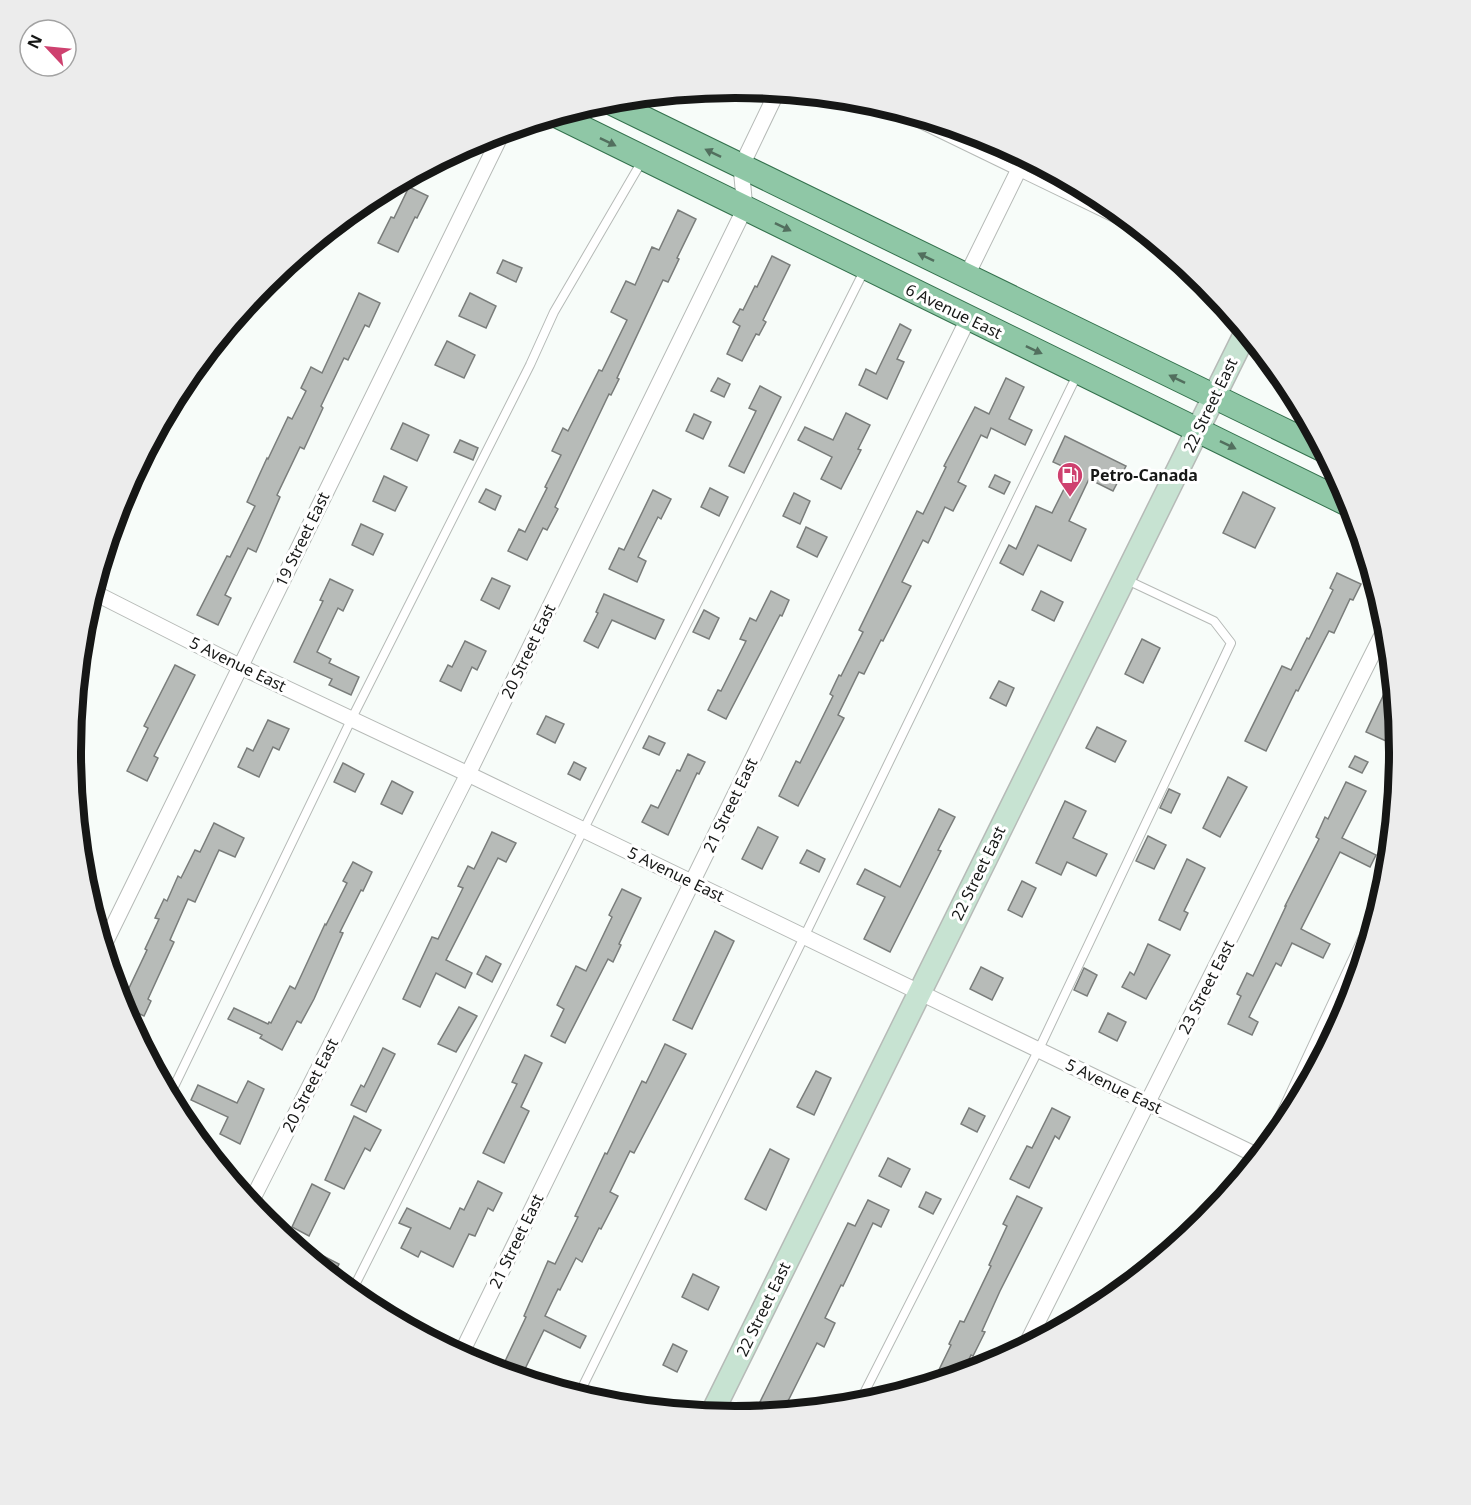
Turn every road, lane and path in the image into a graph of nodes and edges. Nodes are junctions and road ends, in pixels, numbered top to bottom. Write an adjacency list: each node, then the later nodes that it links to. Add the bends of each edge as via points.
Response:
1 (774, 99): 8 (street)
2 (623, 108): 8 (main road, one-way to 2)
3 (565, 120): 6 (main road, 6 Avenue East, one-way to 6)
4 (930, 128): 9 (lane)
5 (497, 144): 24 (street, 19 Street East)
6 (644, 159): 10 (main road, 6 Avenue East); 25 (lane, via 554,312)
7 (1022, 164): 9 (street)
8 (741, 166): 10 (street); 13 (main road, one-way to 8)
9 (1017, 173): 11 (lane); 13 (street)
10 (745, 208): 12 (main road, 6 Avenue East, one-way to 12); 26 (street, 20 Street East)
11 (1108, 214)
12 (866, 267): 14 (main road, 6 Avenue East); 27 (lane)
13 (966, 277): 17 (main road, one-way to 13)
14 (968, 319): 16 (main road, 6 Avenue East, one-way to 16); 28 (street, 21 Street East)
15 (1243, 339): 17 (street, 22 Street East)
16 (1079, 372): 18 (main road, 6 Avenue East); 31 (lane)
17 (1214, 396): 18 (street, 22 Street East); 19 (main road)
18 (1197, 430): 20 (main road, 6 Avenue East, one-way to 20); 21 (street, 22 Street East)
19 (1313, 444)
20 (1339, 500)
21 (1124, 578): 32 (street, 22 Street East); 33 (lane, via 1214,621 1231,643)
22 (100, 596): 24 (street, 5 Avenue East)
23 (1380, 640): 35 (street, 23 Street East)
24 (240, 666): 25 (street, 5 Avenue East); 30 (street, 19 Street East)
25 (352, 718): 26 (street, 5 Avenue East); 34 (lane)
26 (468, 774): 27 (street, 5 Avenue East); 38 (street, 20 Street East)
27 (583, 829): 28 (street, 5 Avenue East); 39 (lane)
28 (693, 882): 31 (street, 5 Avenue East); 41 (street, 21 Street East)
29 (1364, 935): 36 (lane)
30 (108, 937)
31 (804, 937): 32 (street, 5 Avenue East); 42 (lane)
32 (919, 992): 33 (street, 5 Avenue East); 44 (street, 22 Street East)
33 (1039, 1048): 35 (street, 5 Avenue East); 43 (lane)
34 (174, 1088)
35 (1148, 1103): 37 (street, 5 Avenue East); 40 (street, 23 Street East)
36 (1278, 1119)
37 (1254, 1152)
38 (254, 1196)
39 (355, 1285)
40 (1030, 1337)
41 (464, 1348)
42 (582, 1388)
43 (864, 1394)
44 (715, 1407)

